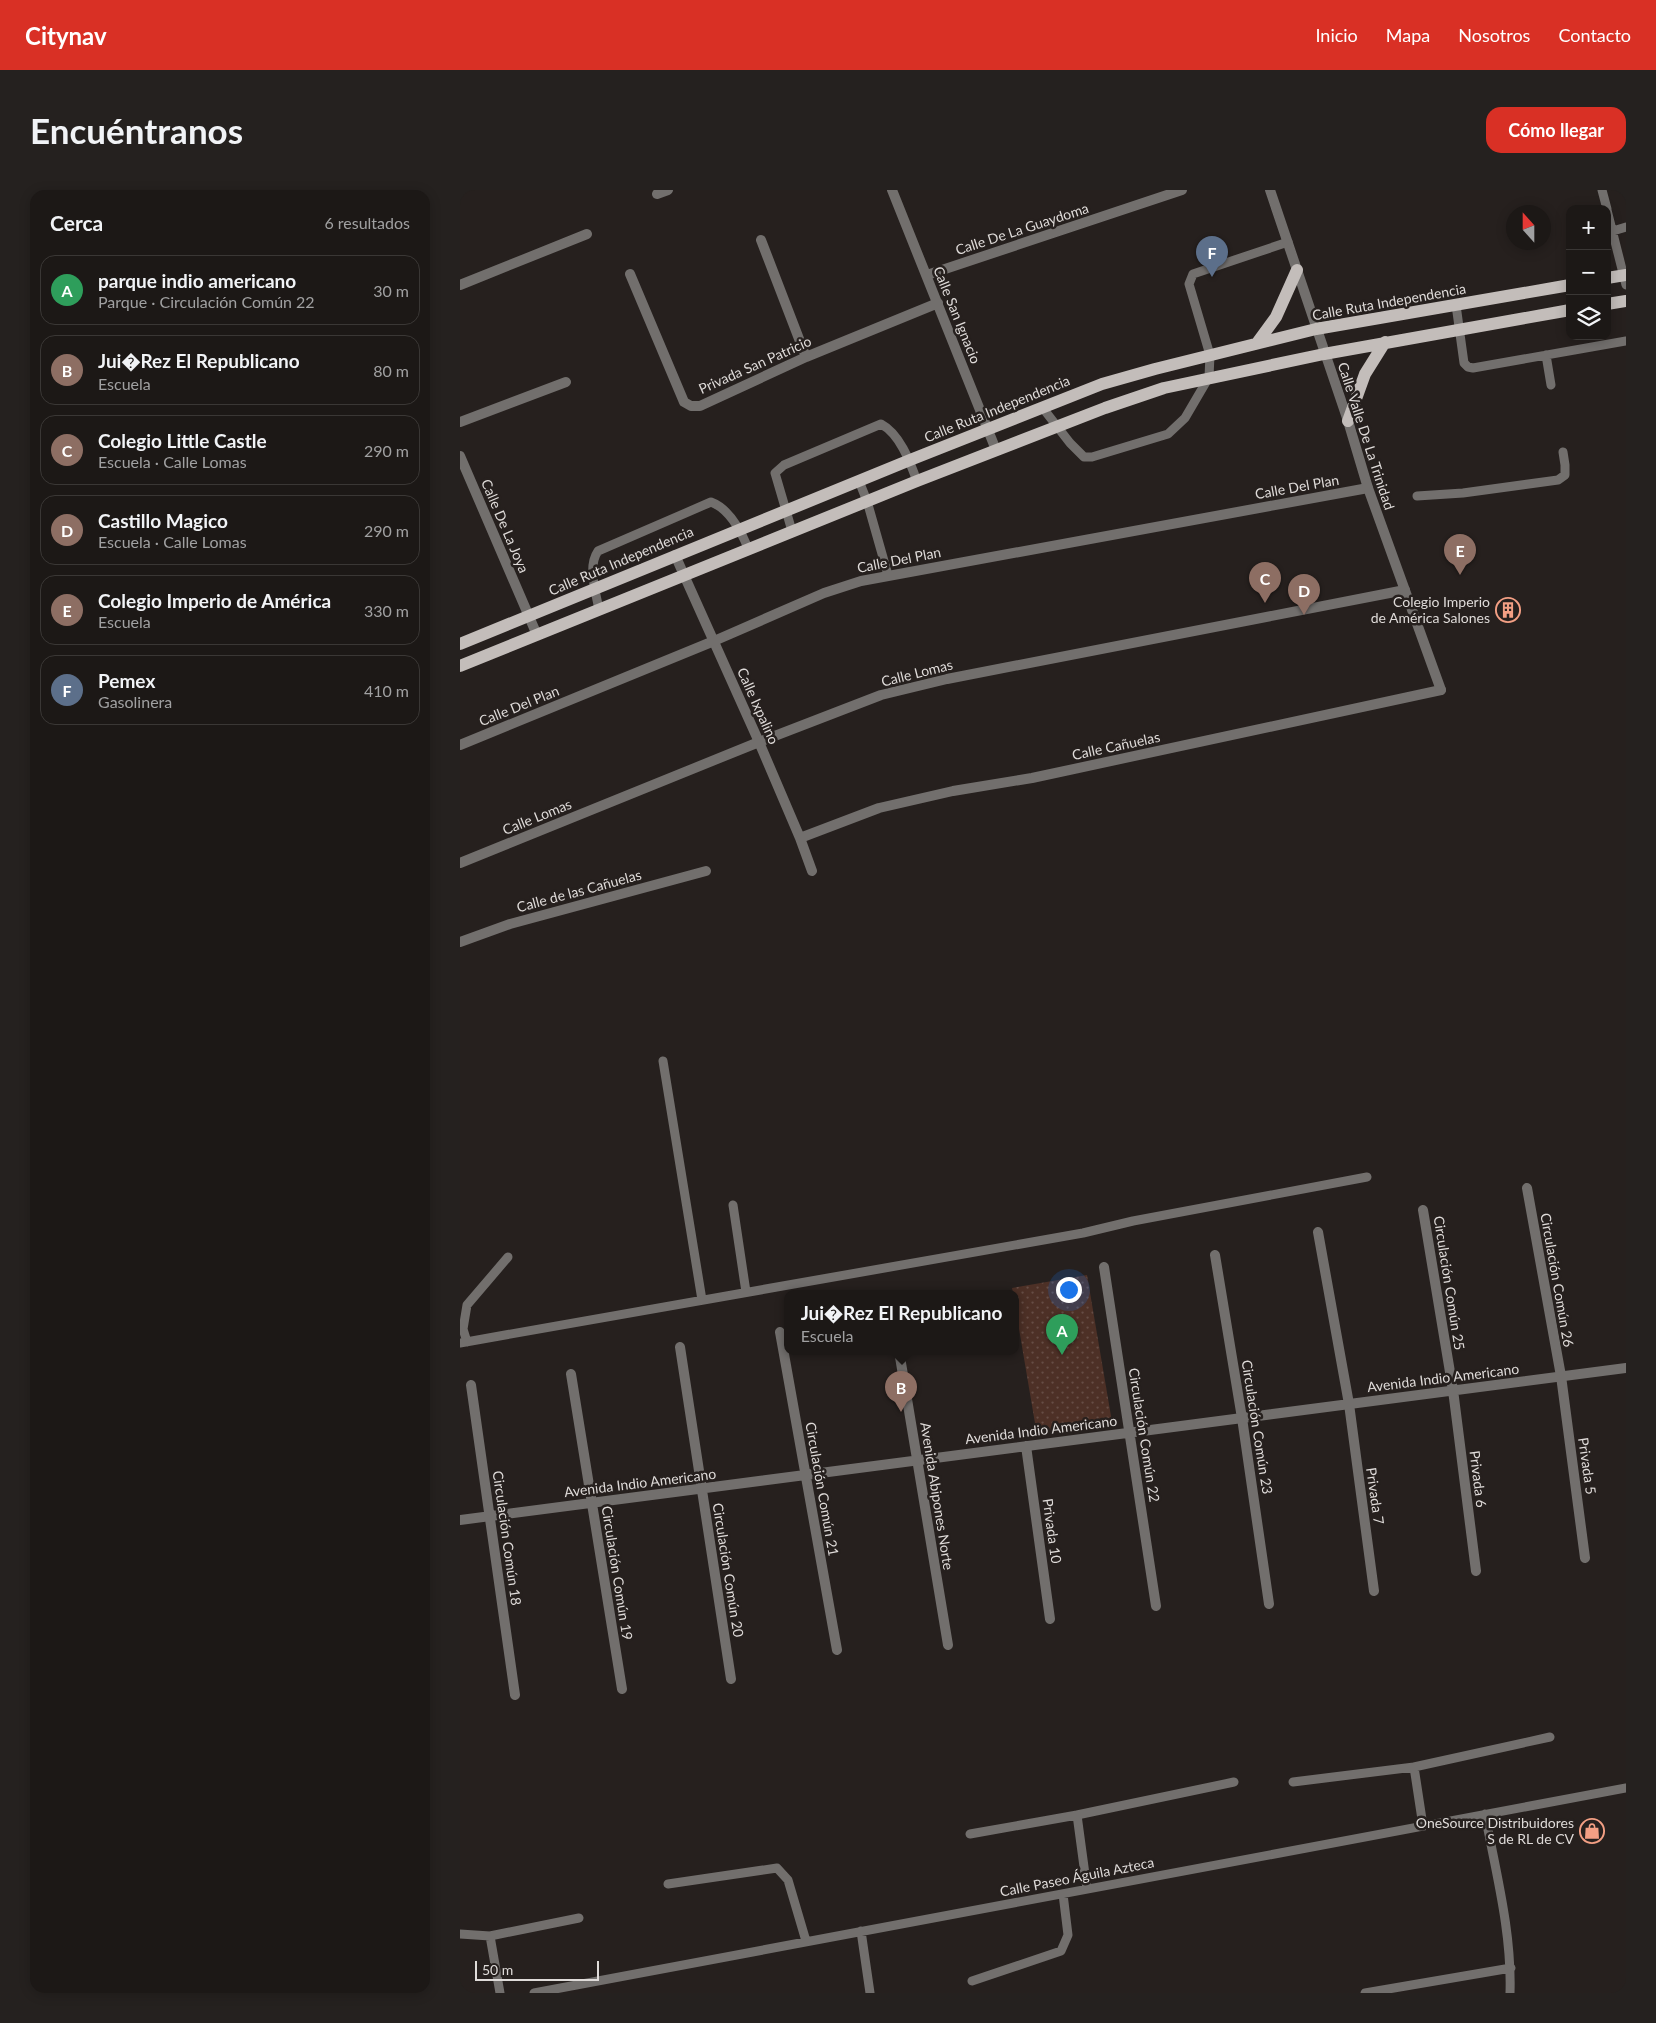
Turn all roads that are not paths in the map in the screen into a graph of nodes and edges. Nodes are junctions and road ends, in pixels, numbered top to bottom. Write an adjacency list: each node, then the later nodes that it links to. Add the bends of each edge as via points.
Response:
1 (668, 190): 6 (street)
2 (892, 190): 16 (street, Calle San Ignacio)
3 (1182, 190): 16 (street, Calle De La Guaydoma)
4 (1270, 190): 13 (street, Calle Valle De La Trinidad)
5 (1602, 190): 7 (lane)
6 (657, 194)
7 (1606, 205)
8 (1611, 224): 10 (lane)
9 (1626, 227): 10 (lane)
10 (1613, 231): 18 (lane)
11 (587, 234): 19 (street)
12 (761, 240): 34 (street)
13 (1288, 242): 14 (street, Calle Valle De La Trinidad); 32 (lane, via 1193,274 1188,284)
14 (1297, 270): 27 (street, Calle Valle De La Trinidad); 30 (main road, via 1276,317)
15 (630, 274): 34 (street, Privada San Patricio, via 684,402 691,406 700,406)
16 (927, 275): 22 (street, Calle San Ignacio)
17 (1611, 278): 18 (main road)
18 (1625, 278)
19 (460, 285)
20 (1566, 286): 24 (main road, Calle Ruta Independencia)
21 (1626, 301): 23 (main road)
22 (938, 303): 34 (street, Privada San Patricio); 42 (street, Calle San Ignacio)
23 (1611, 303)
24 (1456, 305): 26 (lane); 27 (main road, Calle Ruta Independencia)
25 (1566, 311): 26 (main road)
26 (1458, 329): 29 (main road); 33 (lane, via 1464,363 1468,367)
27 (1316, 330): 30 (main road, Calle Ruta Independencia); 31 (street, Calle Valle De La Trinidad)
28 (1626, 341): 33 (lane)
29 (1385, 342): 31 (main road); 39 (main road, via 1365,374)
30 (1257, 343): 32 (main road, Calle Ruta Independencia)
31 (1324, 354): 35 (main road); 39 (street, Calle Valle De La Trinidad)
32 (1210, 355): 35 (lane); 38 (main road, Calle Ruta Independencia, via 1102,384)
33 (1546, 355): 37 (lane)
34 (806, 357)
35 (1210, 377): 41 (main road, via 1164,388); 41 (lane, via 1185,418 1168,434 1092,457 1084,456)
36 (566, 382): 40 (street)
37 (1551, 384)
38 (1042, 407): 41 (lane); 42 (main road, Calle Ruta Independencia)
39 (1348, 421): 49 (street, Calle Valle De La Trinidad)
40 (460, 422)
41 (1058, 426): 43 (main road)
42 (987, 428): 43 (street, Calle San Ignacio); 46 (main road, Calle Ruta Independencia)
43 (996, 450): 48 (main road)
44 (1563, 452): 50 (lane, via 1565,475 1558,480 1463,494)
45 (460, 456): 62 (street, Calle De La Joya)
46 (910, 460): 47 (main road, Calle Ruta Independencia); 48 (lane); 52 (lane, via 888,428 881,424 784,465 775,473)
47 (859, 480): 51 (lane); 52 (main road, Calle Ruta Independencia)
48 (917, 481): 51 (main road)
49 (1368, 488): 58 (street, Calle Del Plan); 60 (street, Calle Valle De La Trinidad)
50 (1417, 496)
51 (867, 501): 54 (main road); 58 (lane)
52 (785, 510): 53 (main road, Calle Ruta Independencia); 54 (lane)
53 (740, 529): 55 (lane); 56 (main road, Calle Ruta Independencia); 59 (lane, via 718,504 711,502 598,551 593,559)
54 (792, 531): 55 (main road)
55 (748, 548): 57 (main road)
56 (675, 555): 57 (street, Calle Ixpalino); 59 (main road, Calle Ruta Independencia)
57 (685, 574): 61 (main road); 64 (street, Calle Ixpalino)
58 (888, 575): 64 (street, Calle Del Plan, via 824,594)
59 (595, 588): 61 (lane); 62 (main road, Calle Ruta Independencia)
60 (1404, 590): 67 (street, Calle Valle De La Trinidad); 68 (street, Calle Lomas, via 947,679 882,695)
61 (599, 610): 63 (main road)
62 (528, 616): 63 (street, Calle De La Joya); 65 (main road, Calle Ruta Independencia)
63 (537, 635): 66 (main road)
64 (714, 641): 68 (street, Calle Ixpalino); 69 (street, Calle Del Plan)
65 (460, 644)
66 (460, 666)
67 (1442, 690): 70 (street, Calle Cañuelas, via 879,808)
68 (759, 742): 70 (street, Calle Ixpalino); 71 (street, Calle Lomas)
69 (460, 745)
70 (800, 838): 73 (street, Calle Ixpalino)
71 (460, 863)
72 (706, 871): 74 (street, Calle de las Cañuelas, via 536,917)
73 (812, 871)
74 (460, 942)
75 (663, 1062): 85 (lane)
76 (1367, 1177): 84 (lane, via 1083,1233)
77 (1526, 1188): 94 (street, Circulación Común 26)
78 (733, 1205): 84 (lane)
79 (1423, 1210): 96 (street, Circulación Común 25)
80 (1318, 1232): 97 (street, Privada 7)
81 (1216, 1255): 98 (street, Circulación Común 23)
82 (508, 1256): 87 (lane, via 467,1305)
83 (1104, 1267): 99 (street, Circulación Común 22)
84 (746, 1292): 85 (lane)
85 (702, 1300): 87 (lane)
86 (780, 1332): 90 (street, Circulación Común 21)
87 (464, 1343)
88 (680, 1347): 103 (street, Circulación Común 20)
89 (784, 1355): 102 (street, Circulación Común 21)
90 (784, 1355)
91 (900, 1355): 101 (street, Avenida Abipones Norte)
92 (1626, 1368): 94 (street, Avenida Indio Americano)
93 (571, 1374): 104 (street, Circulación Común 19)
94 (1561, 1376): 96 (street, Avenida Indio Americano); 107 (street, Privada 5)
95 (471, 1386): 105 (street, Circulación Común 18)
96 (1453, 1390): 97 (street, Avenida Indio Americano); 108 (street, Privada 6)
97 (1348, 1404): 98 (street, Avenida Indio Americano); 109 (street, Privada 7)
98 (1242, 1418): 99 (street, Avenida Indio Americano); 110 (street, Circulación Común 23)
99 (1130, 1433): 100 (street, Avenida Indio Americano); 111 (street, Circulación Común 22)
100 (1026, 1446): 101 (street, Avenida Indio Americano); 112 (street, Privada 10)
101 (917, 1460): 102 (street, Avenida Indio Americano); 113 (street, Avenida Abipones Norte)
102 (805, 1475): 103 (street, Avenida Indio Americano); 114 (street, Circulación Común 21)
103 (702, 1488): 104 (street, Avenida Indio Americano); 115 (street, Circulación Común 20)
104 (592, 1503): 105 (street, Avenida Indio Americano); 116 (street, Circulación Común 19)
105 (490, 1516): 106 (street, Avenida Indio Americano); 117 (street, Circulación Común 18)
106 (460, 1520)
107 (1585, 1558)
108 (1476, 1571)
109 (1374, 1591)
110 (1268, 1604)
111 (1156, 1606)
112 (1050, 1619)
113 (948, 1645)
114 (837, 1650)
115 (731, 1679)
116 (622, 1689)
117 (516, 1695)
118 (1550, 1737): 119 (lane)
119 (1414, 1767): 121 (lane); 125 (lane)
120 (1234, 1782): 124 (lane)
121 (1293, 1782)
122 (1626, 1788): 123 (lane, Calle Paseo Águila Azteca)
123 (1485, 1814): 125 (lane, Calle Paseo Águila Azteca); 135 (lane)
124 (1077, 1815): 126 (lane); 128 (lane)
125 (1423, 1826): 128 (lane, Calle Paseo Águila Azteca)
126 (970, 1834)
127 (668, 1884): 134 (lane, via 777,1868 788,1880)
128 (1087, 1889): 129 (lane, Calle Paseo Águila Azteca)
129 (1063, 1894): 131 (lane, Calle Paseo Águila Azteca); 136 (lane, via 1068,1935 1061,1952)
130 (579, 1918): 133 (lane)
131 (861, 1931): 134 (lane, Calle Paseo Águila Azteca); 139 (lane)
132 (460, 1934): 133 (lane)
133 (490, 1936): 137 (lane)
134 (806, 1941): 138 (lane, Calle Paseo Águila Azteca)
135 (1511, 1968): 140 (lane); 141 (lane)
136 (972, 1981)
137 (500, 1993)
138 (534, 1993)
139 (870, 1993)
140 (1364, 1993)
141 (1510, 1993)

